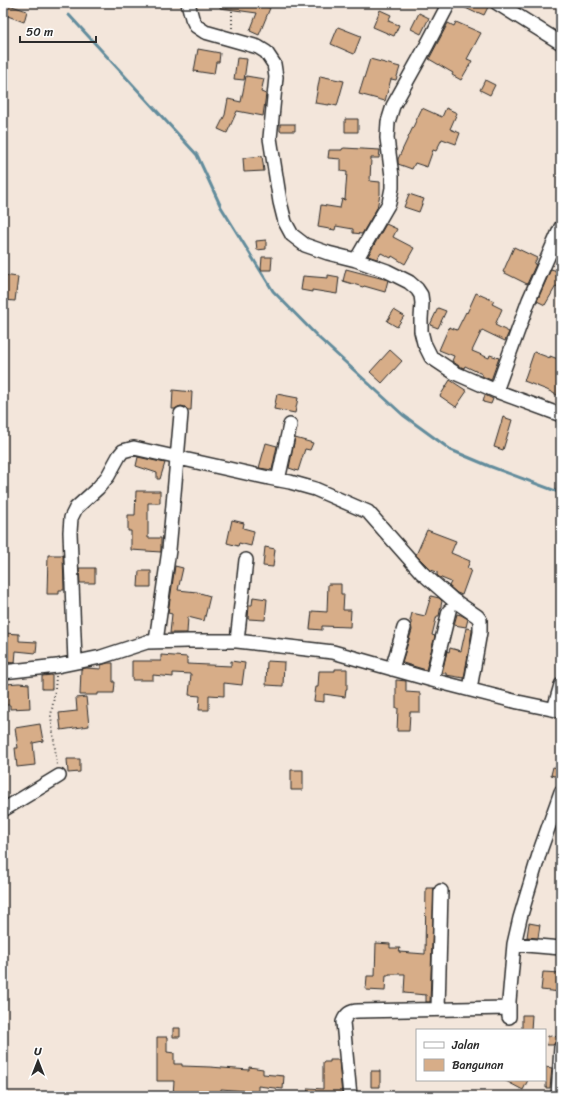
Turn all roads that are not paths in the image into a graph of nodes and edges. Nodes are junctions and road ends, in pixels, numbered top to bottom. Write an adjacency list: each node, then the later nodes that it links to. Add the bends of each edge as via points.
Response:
1 (188, 3): 6 (street, via 196,26 205,32 258,47 266,52 274,64 276,77 270,138 280,202 285,222 292,235 305,245)
2 (449, 3): 6 (street, via 393,106 387,138 392,176 389,203)
3 (497, 3): 4 (street)
4 (561, 43)
5 (561, 227): 7 (street, via 529,300)
6 (356, 260): 7 (street, via 387,271 410,282 418,289 422,304 421,332 431,357 455,373)
7 (496, 391): 9 (street)
8 (181, 414): 11 (street)
9 (561, 414)
10 (290, 425): 12 (street)
11 (177, 457): 12 (street); 16 (street, via 167,566); 18 (street, via 134,448 123,451 108,476 73,513 70,532)
12 (278, 480): 23 (street, via 315,489 368,512 420,572 452,600 477,616 480,620 480,632)
13 (246, 560): 17 (street)
14 (449, 610): 21 (street)
15 (404, 628): 19 (street)
16 (156, 641): 17 (street); 18 (street)
17 (238, 641): 19 (street, via 333,652)
18 (75, 662): 20 (street)
19 (392, 669): 21 (street)
20 (3, 672)
21 (432, 680): 23 (street)
22 (561, 685): 24 (street)
23 (470, 689): 24 (street)
24 (557, 710)
25 (59, 776): 27 (street)
26 (561, 792): 29 (street, via 538,855)
27 (3, 810)
28 (441, 891): 31 (street)
29 (514, 944): 30 (street); 31 (street, via 509,1012)
30 (561, 948)
31 (438, 1008): 33 (street, via 348,1013 343,1022)
32 (561, 1047): 34 (street)
33 (350, 1096)
34 (558, 1096)

